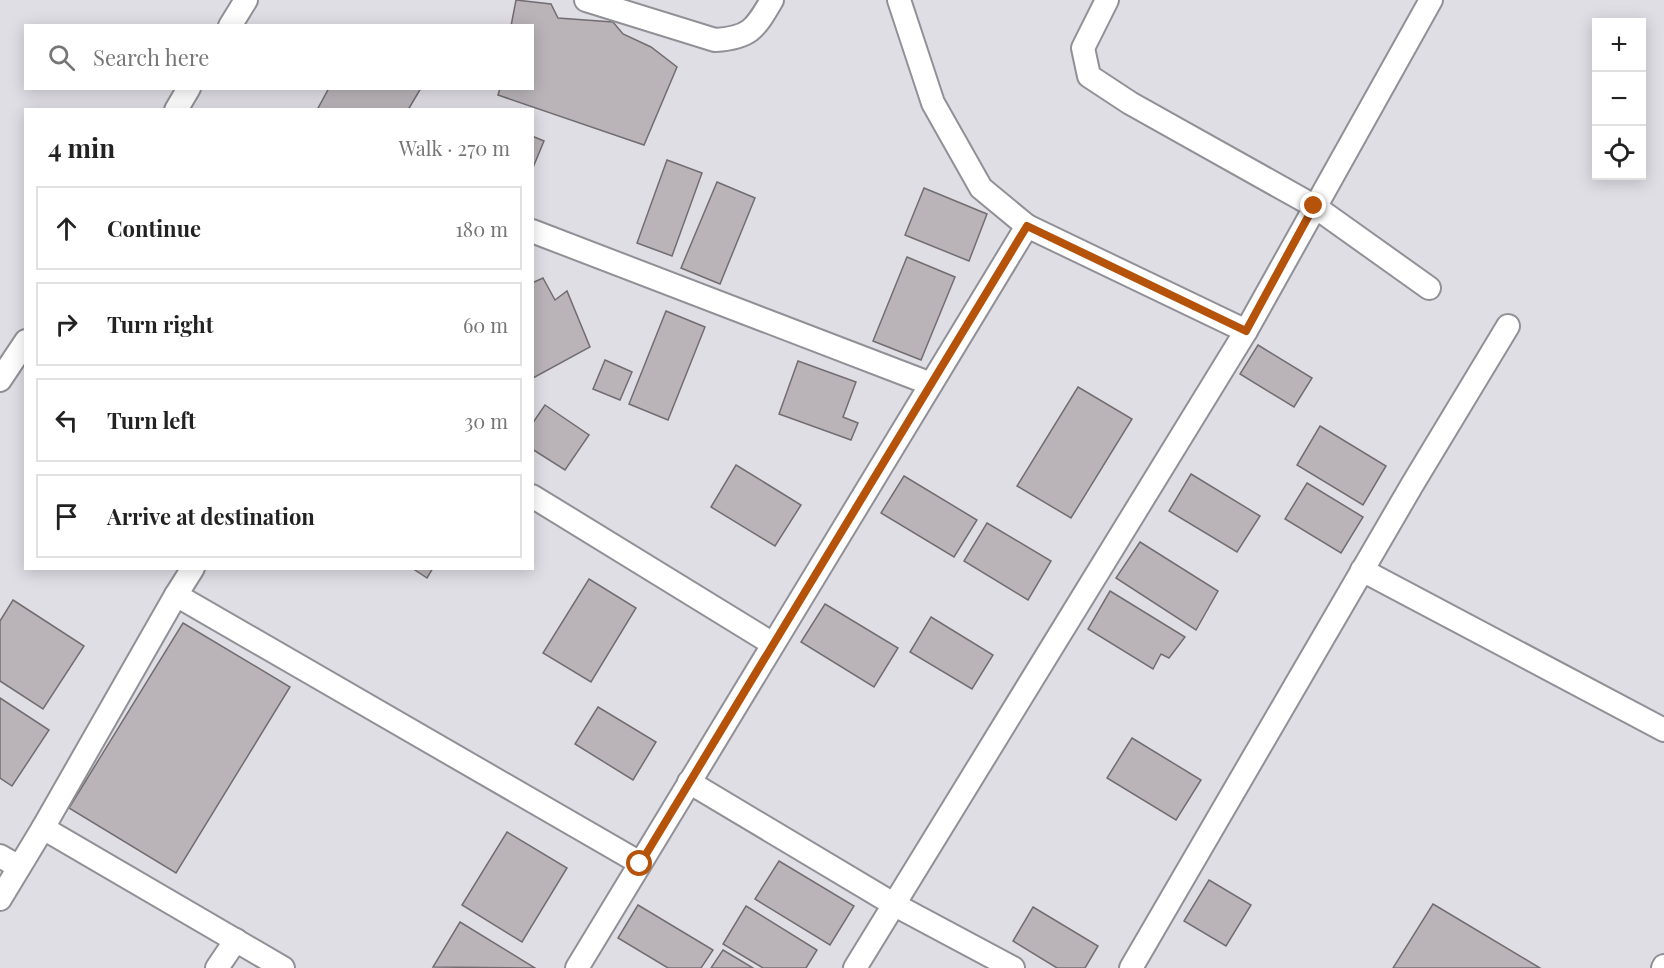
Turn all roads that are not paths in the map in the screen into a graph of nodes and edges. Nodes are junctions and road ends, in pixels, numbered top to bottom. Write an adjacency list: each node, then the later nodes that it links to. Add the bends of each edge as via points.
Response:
1 (246, 0): 7 (street)
2 (586, 0): 3 (street, via 715,40 736,39 755,28)
3 (772, 0)
4 (899, 0): 11 (street, via 933,103 981,188)
5 (1107, 0): 10 (street, via 1083,48 1089,76)
6 (1431, 0): 10 (street)
7 (231, 24)
8 (188, 90): 9 (street)
9 (177, 108)
10 (1314, 206): 13 (street); 15 (street)
11 (1027, 226): 15 (street); 18 (street)
12 (534, 232): 18 (street)
13 (1430, 288)
14 (1508, 326): 21 (street)
15 (1246, 331): 30 (street)
16 (24, 344): 17 (street)
17 (0, 380)
18 (931, 384): 23 (street)
19 (534, 497): 23 (street)
20 (192, 570): 22 (street)
21 (1362, 570): 24 (street); 37 (street)
22 (177, 595): 26 (street); 28 (street)
23 (773, 644): 25 (street)
24 (1664, 730)
25 (689, 782): 28 (street); 30 (street)
26 (43, 828): 27 (street); 31 (street)
27 (10, 861): 29 (street)
28 (640, 864): 34 (street)
29 (0, 899)
30 (895, 905): 35 (street); 36 (street)
31 (236, 940): 32 (street); 33 (street)
32 (217, 968)
33 (283, 968)
34 (577, 968)
35 (855, 968)
36 (1013, 968)
37 (1131, 968)

